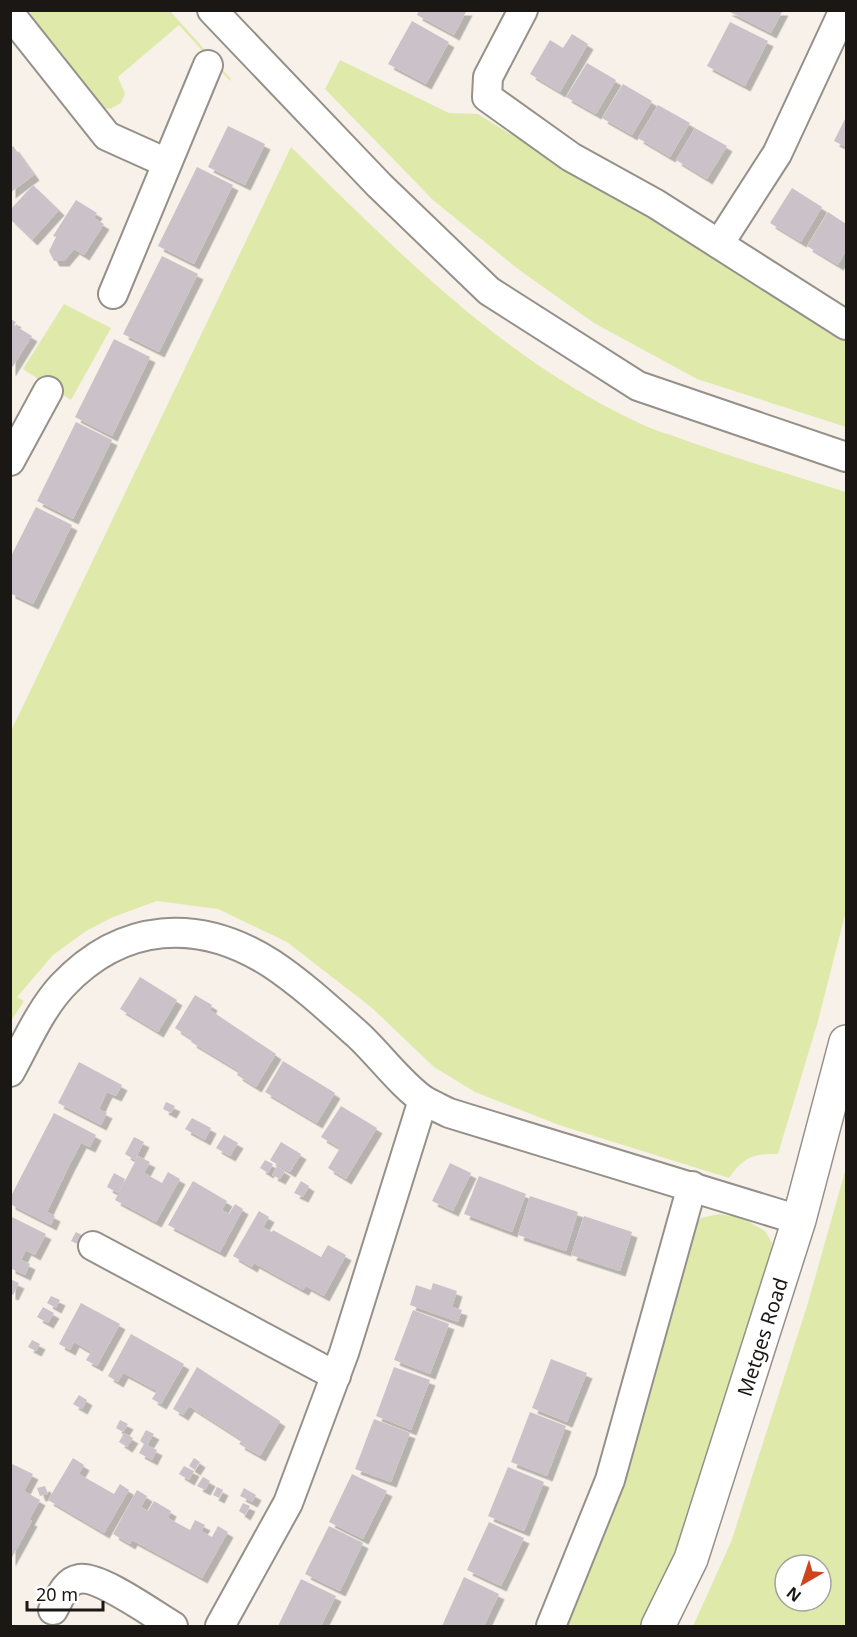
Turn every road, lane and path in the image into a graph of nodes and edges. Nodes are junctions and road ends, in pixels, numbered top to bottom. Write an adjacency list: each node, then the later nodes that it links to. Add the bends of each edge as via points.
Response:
1 (212, 10): 12 (street, via 380,185 489,291 638,386)
2 (523, 10): 7 (street, via 488,77 487,98 571,157)
3 (843, 10): 7 (street, via 777,153)
4 (10, 14): 6 (street, via 107,136)
5 (208, 65): 6 (street)
6 (167, 164): 8 (street)
7 (719, 244): 9 (street)
8 (113, 294)
9 (846, 325)
10 (48, 391): 11 (street)
11 (12, 455)
12 (846, 457)
13 (846, 1042): 17 (street, Metges Road)
14 (10, 1072): 15 (street, via 43,1012 84,965 105,949 131,938 156,932 188,933 212,937 271,963 359,1036)
15 (423, 1100): 16 (street, via 477,1124); 19 (street)
16 (692, 1186): 17 (street); 23 (street, via 610,1480)
17 (799, 1220): 24 (street, Metges Road, via 692,1559)
18 (93, 1246): 19 (street)
19 (336, 1376): 22 (street, via 288,1503)
20 (53, 1610): 21 (street, via 67,1585 78,1578 94,1580)
21 (173, 1626)
22 (220, 1626)
23 (551, 1626)
24 (658, 1626)

